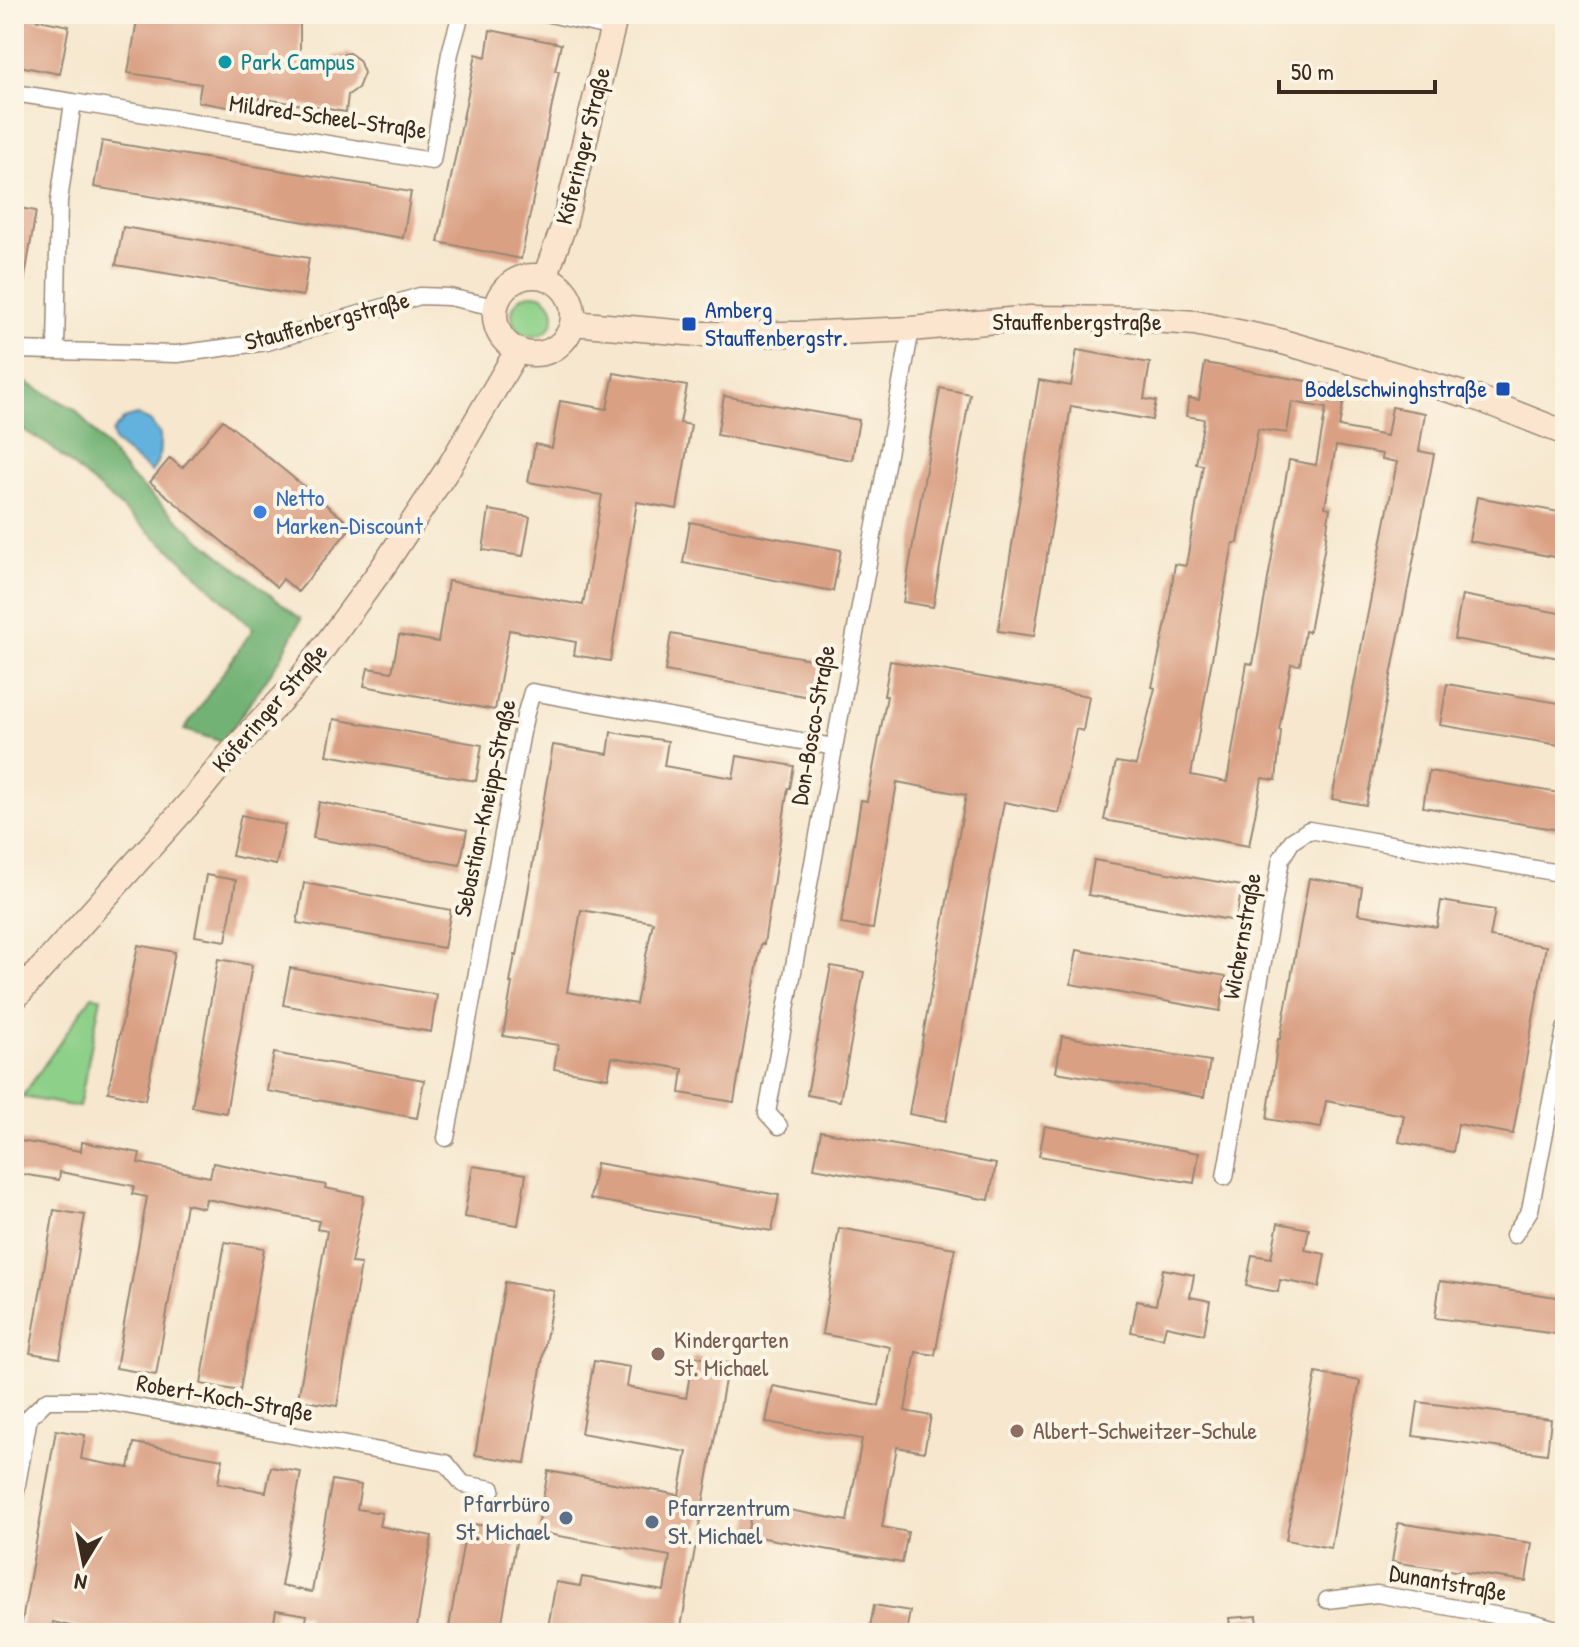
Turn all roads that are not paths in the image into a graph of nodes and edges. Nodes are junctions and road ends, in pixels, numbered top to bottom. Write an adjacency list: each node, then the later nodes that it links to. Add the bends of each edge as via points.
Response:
1 (461, 14): 5 (street, Mildred-Scheel-Straße, via 432,161)
2 (550, 14): 3 (street)
3 (615, 21): 6 (street, Köferinger Straße, via 564,225)
4 (14, 93): 5 (street, Mildred-Scheel-Straße)
5 (73, 102): 10 (street, via 59,201)
6 (545, 277): 7 (street, via 519,278 508,285); 8 (street, via 565,290)
7 (495, 307): 10 (street, Stauffenbergstraße, via 420,296 267,342 177,354); 12 (street, via 498,332)
8 (573, 323): 9 (street, Stauffenbergstraße, via 698,334); 12 (street, via 552,351)
9 (911, 329): 13 (street, Stauffenbergstraße, via 1030,318 1195,323 1276,340 1477,398); 14 (street, Don-Bosco-Straße)
10 (56, 349): 11 (street, Stauffenbergstraße)
11 (15, 350)
12 (517, 351): 16 (street, Köferinger Straße, via 383,567 299,681)
13 (1565, 433)
14 (834, 747): 18 (street, Don-Bosco-Straße, via 767,1113); 19 (street, Sebastian-Kneipp-Straße, via 532,692)
15 (1565, 874): 20 (street, Wichernstraße, via 1309,830 1292,841 1281,859)
16 (14, 999)
17 (1565, 1029): 21 (street, via 1530,1210)
18 (779, 1126)
19 (446, 1138)
20 (1225, 1177)
21 (1514, 1235)
22 (492, 1489): 23 (street, Robert-Koch-Straße, via 463,1484 446,1463 98,1400 47,1400 29,1417)
23 (14, 1501)
24 (1327, 1600): 25 (street, Dunantstraße, via 1377,1594 1528,1621)
25 (1558, 1633)

